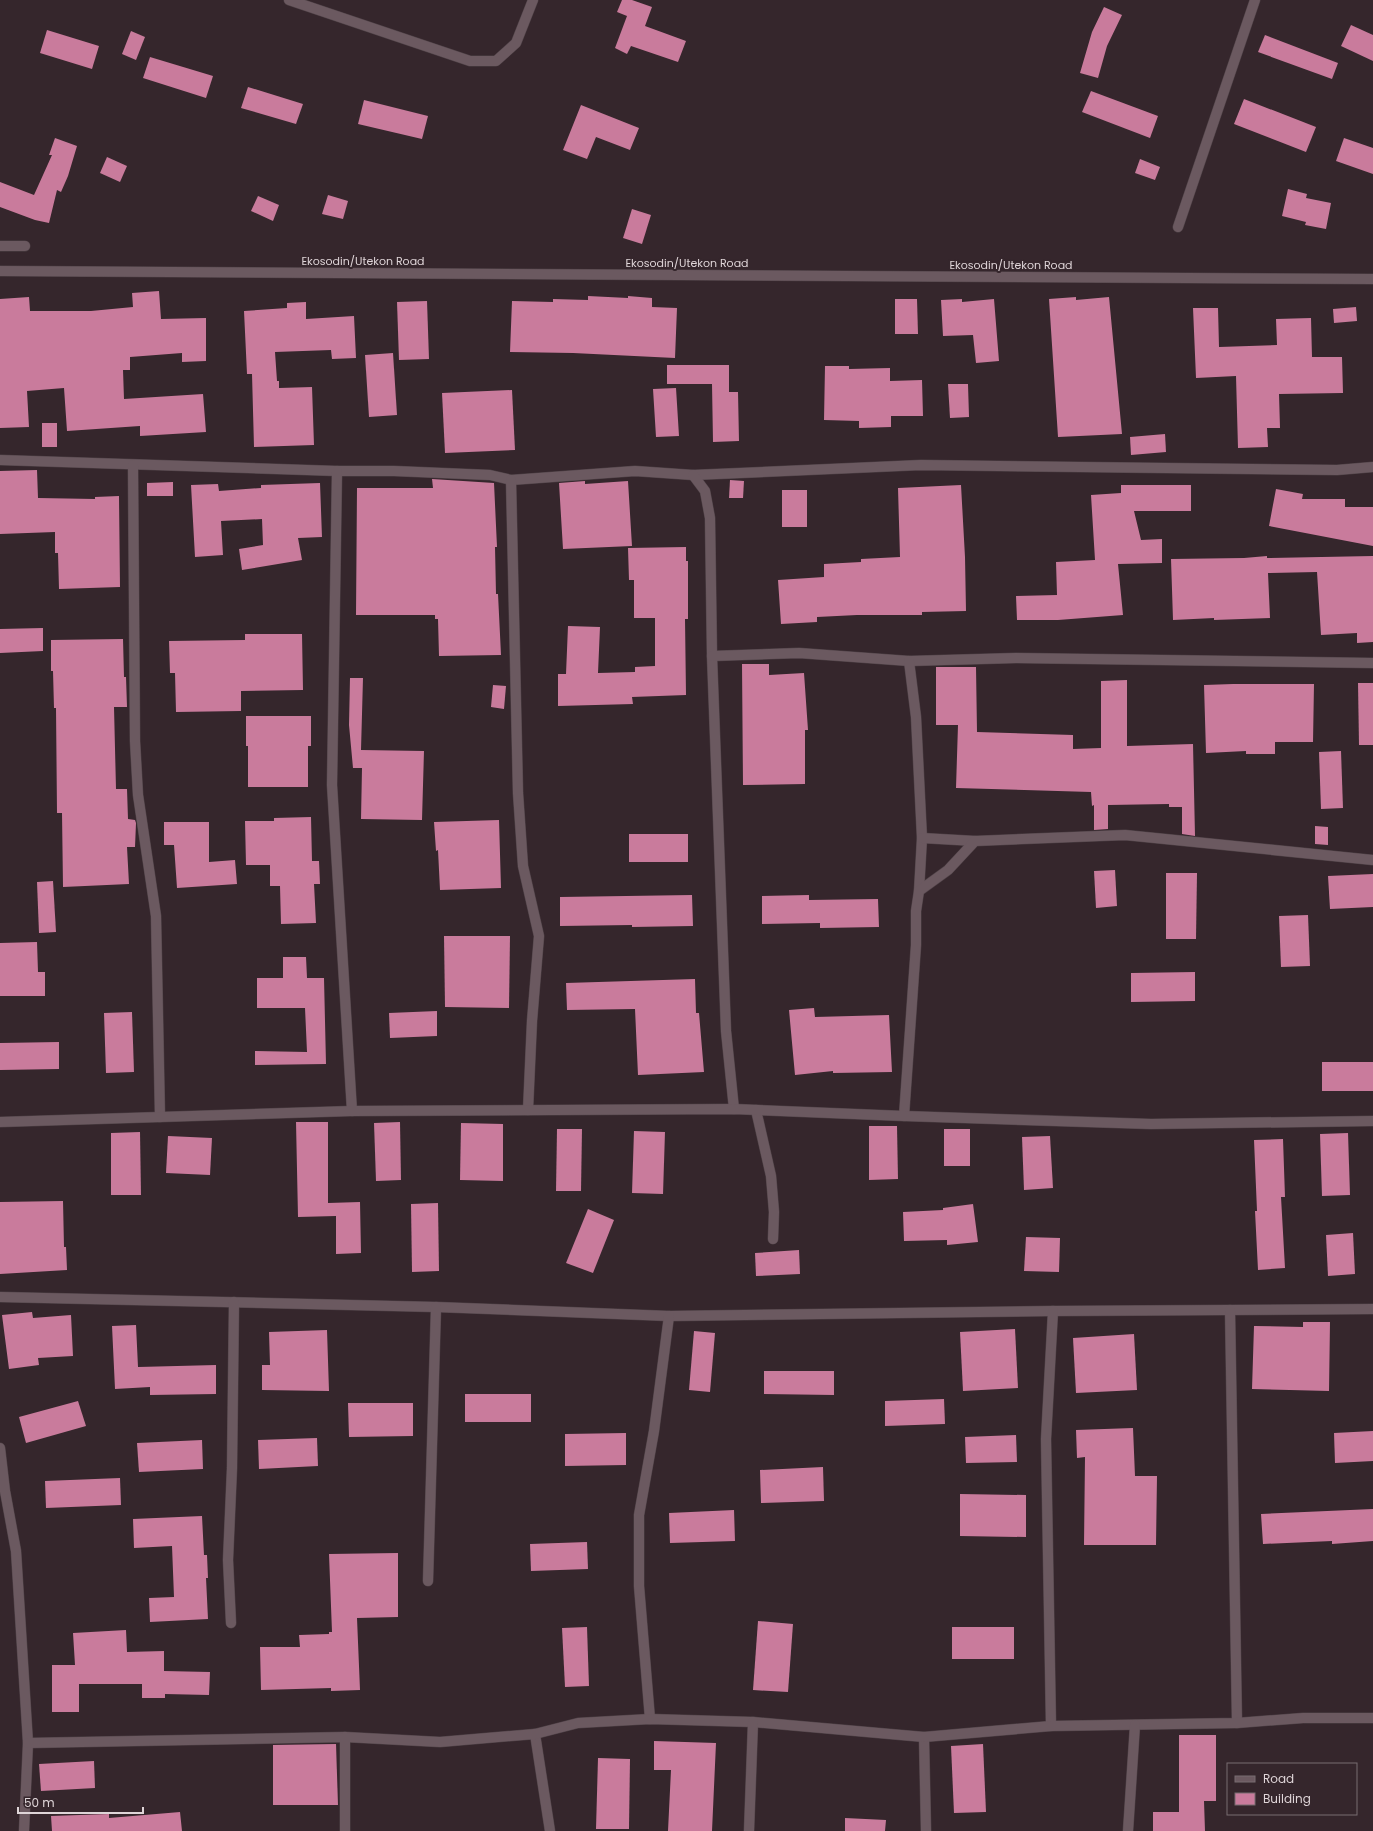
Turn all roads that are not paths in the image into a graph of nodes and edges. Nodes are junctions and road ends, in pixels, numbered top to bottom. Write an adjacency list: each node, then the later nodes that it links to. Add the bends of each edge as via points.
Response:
1 (289, 0): 2 (street, via 470,61 496,61 516,43)
2 (533, 0)
3 (1255, 0): 4 (street)
4 (1178, 227)
5 (0, 246): 6 (street)
6 (25, 246)
7 (0, 271): 8 (street, Ekosodin/Utekon Road)
8 (1373, 279)
9 (0, 460): 10 (street)
10 (133, 466): 12 (street); 27 (street, via 135,741 138,795 156,916)
11 (1373, 468): 13 (street, via 1329,470 920,465)
12 (338, 471): 14 (street, via 490,475); 25 (street, via 332,785)
13 (693, 475): 14 (street, via 635,471); 15 (street, via 705,491 710,518)
14 (511, 480): 23 (street, via 518,794 523,866 539,936)
15 (712, 656): 16 (street, via 799,654); 22 (street, via 726,1031)
16 (908, 661): 17 (street, via 1016,658); 18 (street, via 916,717)
17 (1373, 663)
18 (922, 838): 19 (street); 21 (street)
19 (975, 840): 20 (street, via 1125,835); 21 (street, via 948,870)
20 (1373, 860)
21 (919, 891): 26 (street)
22 (734, 1109): 23 (street); 24 (street)
23 (528, 1110): 25 (street)
24 (756, 1110): 26 (street); 30 (street, via 771,1176)
25 (352, 1111): 27 (street)
26 (904, 1116): 28 (street, via 1151,1124)
27 (160, 1117): 29 (street)
28 (1373, 1121)
29 (0, 1122)
30 (773, 1239)
31 (0, 1297): 32 (street)
32 (234, 1302): 33 (street); 40 (street, via 228,1560)
33 (436, 1307): 37 (street); 39 (street)
34 (1230, 1310): 35 (street); 36 (street); 44 (street)
35 (1373, 1310)
36 (1054, 1311): 37 (street); 46 (street, via 1046,1438)
37 (669, 1316): 42 (street, via 654,1432 639,1515 639,1586)
38 (0, 1448): 50 (street, via 16,1551)
39 (428, 1581)
40 (231, 1624)
41 (1373, 1718): 44 (street, via 1303,1718)
42 (650, 1719): 43 (street); 47 (street, via 578,1723)
43 (753, 1722): 49 (street); 54 (street)
44 (1237, 1723): 45 (street)
45 (1135, 1725): 46 (street); 56 (street)
46 (1051, 1726): 49 (street)
47 (535, 1734): 48 (street, via 440,1742); 53 (street)
48 (345, 1737): 50 (street); 52 (street)
49 (924, 1737): 55 (street)
50 (28, 1743): 51 (street)
51 (24, 1831)
52 (345, 1831)
53 (550, 1831)
54 (749, 1831)
55 (926, 1831)
56 (1128, 1831)

